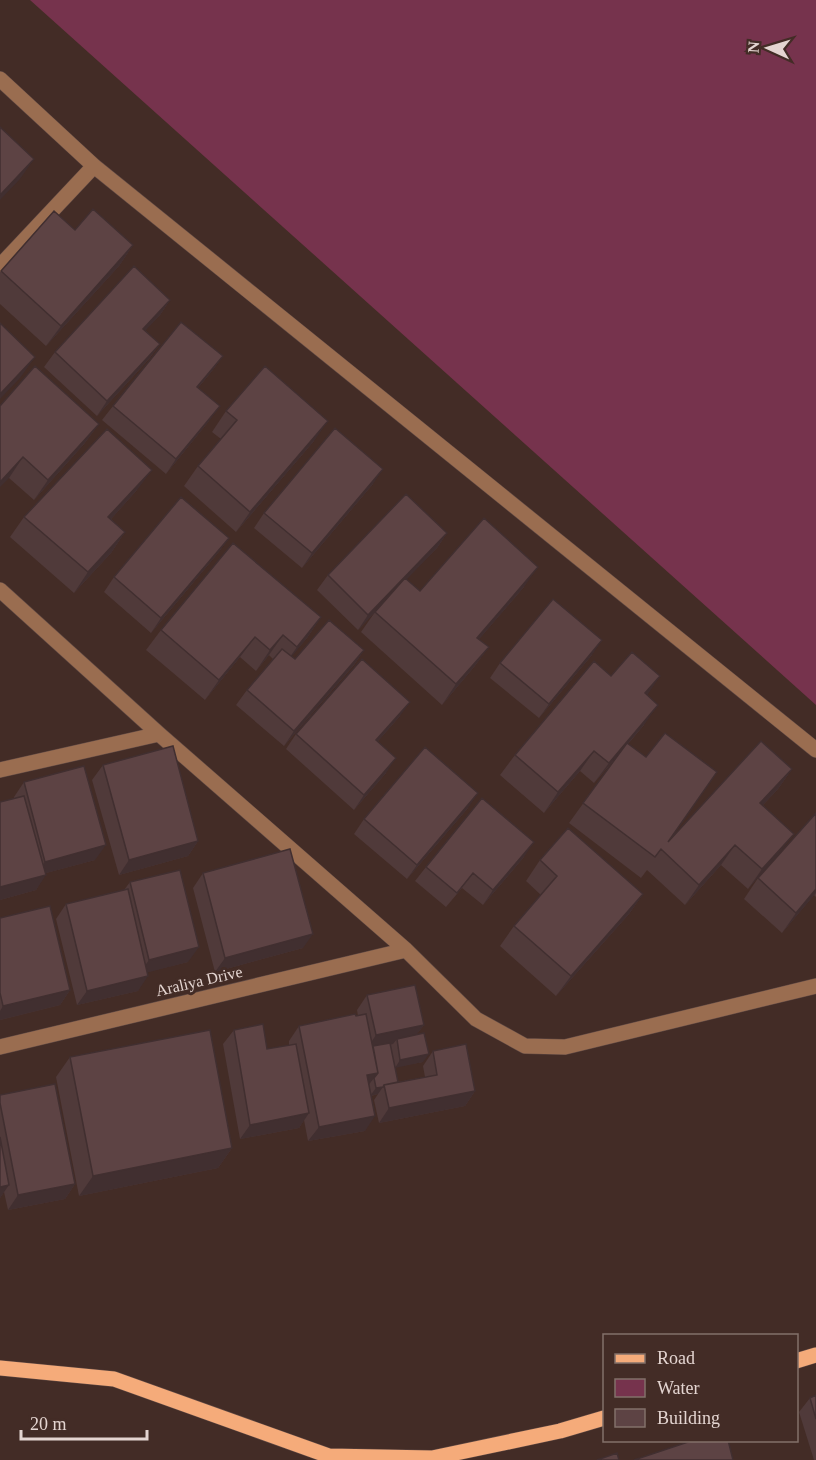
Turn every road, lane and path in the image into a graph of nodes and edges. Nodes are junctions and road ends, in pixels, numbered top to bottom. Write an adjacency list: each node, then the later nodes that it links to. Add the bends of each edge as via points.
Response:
1 (0, 79): 2 (street)
2 (94, 166): 3 (street); 6 (street)
3 (0, 266)
4 (0, 590): 5 (street)
5 (159, 734): 7 (street); 8 (street)
6 (816, 750)
7 (0, 770)
8 (406, 950): 9 (street, via 476,1019 525,1046 565,1047); 10 (street, Araliya Drive)
9 (816, 986)
10 (0, 1047)
11 (816, 1355): 12 (main road)
12 (798, 1360)
13 (0, 1368): 15 (main road, via 114,1379)
14 (603, 1418): 15 (main road, via 432,1458)
15 (330, 1458)

